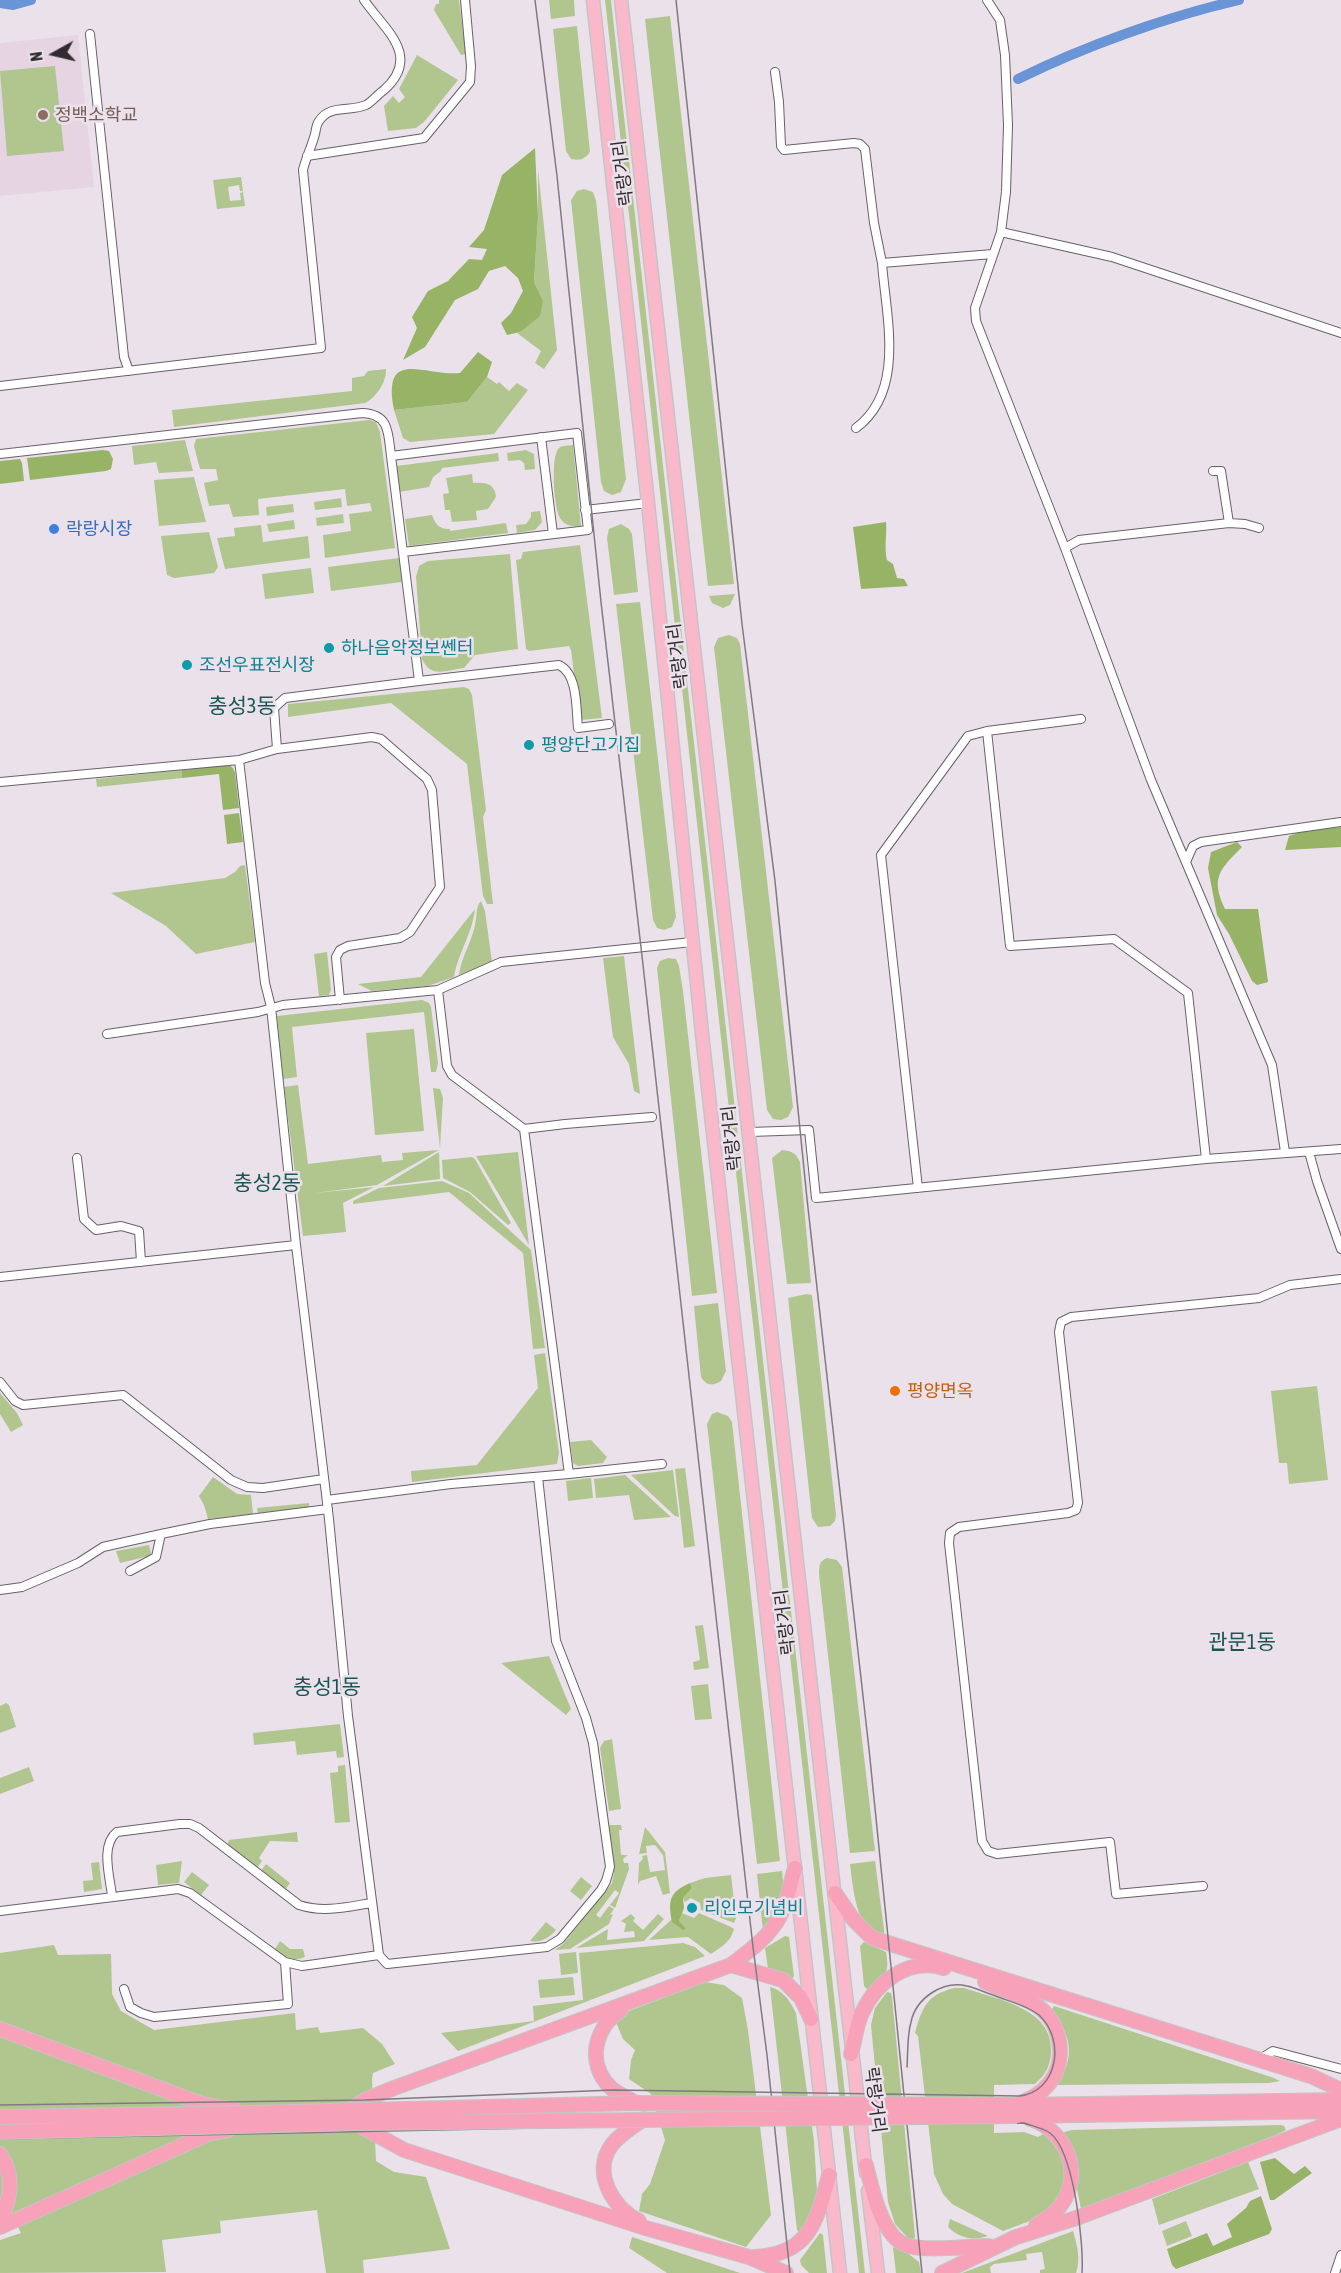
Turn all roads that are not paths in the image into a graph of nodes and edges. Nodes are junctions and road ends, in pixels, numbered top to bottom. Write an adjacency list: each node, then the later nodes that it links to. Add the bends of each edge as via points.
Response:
1 (364, 0): 8 (street, via 393,37 401,55 400,69 391,83 365,105 328,112 318,122)
2 (465, 0): 8 (street, via 470,82 424,138)
3 (593, 0): 20 (main road, 락랑거리)
4 (621, 0): 43 (main road, 락랑거리)
5 (987, 0): 9 (street, via 1000,20 1005,56 1008,125 1006,192)
6 (90, 34): 13 (street, via 124,357)
7 (775, 72): 11 (street, via 784,150 854,143 865,149)
8 (307, 156): 13 (street, via 303,170 321,348)
9 (1000, 232): 10 (street); 12 (street, via 1112,257)
10 (993, 254): 11 (street); 25 (street, via 975,308 976,321)
11 (882, 263): 15 (street, via 890,361 880,401)
12 (1341, 333)
13 (129, 371): 14 (street)
14 (0, 386)
15 (856, 428)
16 (541, 437): 18 (street); 21 (street, via 577,433); 24 (street)
17 (0, 454): 18 (street, via 374,413 384,420)
18 (391, 456): 26 (street)
19 (1213, 471): 22 (street, via 1221,471)
20 (648, 503): 21 (street); 36 (main road, 락랑거리)
21 (585, 510): 24 (street, via 588,530)
22 (1229, 523): 23 (street); 25 (street, via 1079,540)
23 (1259, 528)
24 (553, 534): 26 (street)
25 (1065, 548): 35 (street, via 1151,780)
26 (403, 552): 27 (street)
27 (419, 681): 29 (street, via 559,665 567,669 572,679 578,728); 31 (street, via 285,698 274,708)
28 (1081, 719): 30 (street)
29 (609, 724)
30 (987, 731): 48 (street, via 1010,946 1114,939 1188,993); 49 (street, via 968,736 881,855)
31 (277, 749): 32 (street); 38 (street, via 381,739 427,779 432,790 440,887 410,932 400,938 340,950 336,957)
32 (238, 760): 33 (street); 39 (street)
33 (0, 782)
34 (1341, 822): 35 (street, via 1201,842 1193,846)
35 (1186, 862): 45 (street, via 1272,1065)
36 (692, 942): 37 (street, via 501,962); 65 (main road, 락랑거리)
37 (438, 990): 38 (street); 42 (street, via 447,1066 452,1075)
38 (340, 1000): 39 (street)
39 (271, 1007): 40 (street); 50 (street)
40 (107, 1034)
41 (652, 1117): 42 (street)
42 (524, 1129): 57 (street)
43 (750, 1132): 49 (street, via 809,1130 816,1198); 67 (main road, 락랑거리)
44 (1341, 1149): 46 (street)
45 (1286, 1152): 46 (street); 48 (street)
46 (1309, 1152): 51 (street)
47 (77, 1158): 52 (street, via 84,1219 96,1230 122,1226 139,1231)
48 (1206, 1158): 49 (street)
49 (918, 1188)
50 (296, 1245): 52 (street); 59 (street)
51 (1341, 1249)
52 (141, 1262): 53 (street)
53 (0, 1277)
54 (1341, 1279): 66 (street, via 1290,1285 1259,1298 1071,1317 1061,1322 1076,1510 958,1527 950,1533 982,1841 988,1851 997,1854 1110,1842 1116,1894)
55 (0, 1382): 59 (street, via 23,1405 123,1395 231,1480 247,1488)
56 (662, 1464): 57 (street)
57 (569, 1474): 58 (street)
58 (538, 1477): 60 (street); 71 (street, via 556,1641 593,1743 610,1867 606,1881 560,1939 547,1947 387,1964)
59 (324, 1479): 60 (street)
60 (327, 1500): 61 (street)
61 (328, 1509): 62 (street); 69 (street)
62 (161, 1534): 63 (street, via 156,1557); 64 (street, via 103,1547 78,1563 22,1587)
63 (130, 1571)
64 (0, 1590)
65 (795, 1868): 73 (highway, via 772,1929); 76 (main road, 락랑거리)
66 (1203, 1886)
67 (835, 1893): 78 (main road, 락랑거리); 79 (highway, via 872,1938)
68 (112, 1896): 69 (street, via 107,1845 111,1837 117,1832 190,1824 299,1905 325,1910); 70 (street); 72 (street, via 186,1891)
69 (371, 1903): 71 (street)
70 (0, 1911)
71 (379, 1955): 72 (street, via 302,1966)
72 (285, 1962): 74 (street, via 288,2004 154,2017 130,2007)
73 (731, 1965): 75 (highway); 76 (highway, via 783,1980 801,1998)
74 (124, 1989)
75 (635, 2000): 83 (highway, via 606,2022 596,2054 603,2078 613,2090); 87 (highway, via 394,2088 365,2100)
76 (811, 2019): 94 (main road, 락랑거리)
77 (0, 2029): 88 (highway, bridge)
78 (851, 2054): 84 (highway, via 861,2016 882,1985 919,1964 932,1964 1024,1998 1049,2017 1060,2051 1056,2071 1043,2091); 93 (main road, 락랑거리)
79 (1259, 2060): 80 (street, via 1273,2051); 81 (highway)
80 (1341, 2069)
81 (1341, 2090)
82 (1341, 2100): 84 (highway)
83 (636, 2103): 84 (highway, bridge); 87 (highway, bridge)
84 (1017, 2110): 85 (highway); 89 (highway, bridge); 98 (highway, via 1052,2131 1067,2150 1072,2165 1071,2181 1062,2203 1054,2213)
85 (1341, 2111)
86 (0, 2117): 88 (highway, bridge)
87 (352, 2117): 88 (highway, bridge); 89 (highway, bridge); 97 (highway, via 405,2150)
88 (253, 2119): 91 (highway, bridge); 95 (highway, bridge, via 208,2134)
89 (644, 2119): 97 (highway, via 610,2148 604,2164 605,2181 612,2198 630,2216)
90 (1341, 2120): 98 (highway, via 1079,2217)
91 (0, 2132)
92 (0, 2154): 95 (highway, via 10,2179)
93 (866, 2165): 99 (highway, via 881,2215 892,2235 906,2245); 104 (main road, 락랑거리)
94 (829, 2175): 101 (highway, via 815,2224 801,2240 789,2250); 103 (main road, 락랑거리)
95 (7, 2220): 96 (highway)
96 (0, 2227)
97 (660, 2231): 101 (highway)
98 (1016, 2236): 99 (highway)
99 (994, 2246): 105 (highway)
100 (1341, 2255): 106 (street)
101 (749, 2258): 102 (highway)
102 (786, 2273)
103 (840, 2273)
104 (878, 2273)
105 (942, 2273)
106 (1335, 2273)

